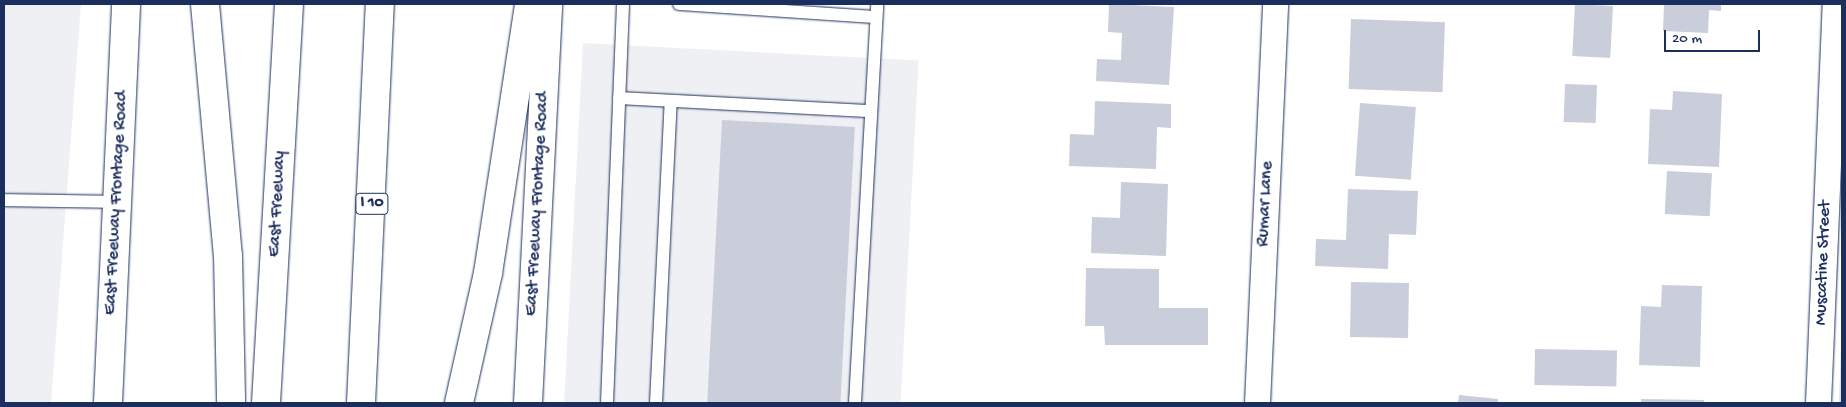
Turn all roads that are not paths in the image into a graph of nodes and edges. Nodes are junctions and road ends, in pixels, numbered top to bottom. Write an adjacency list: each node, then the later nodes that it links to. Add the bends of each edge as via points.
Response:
1 (126, 4): 17 (main road, East Freeway Frontage Road)
2 (205, 4): 19 (main road, via 228,255)
3 (289, 4): 20 (main road, East Freeway)
4 (380, 4): 21 (main road, I 10)
5 (529, 4): 22 (main road, via 488,273)
6 (548, 4): 23 (main road, East Freeway Frontage Road)
7 (623, 4): 13 (lane)
8 (680, 4): 12 (lane)
9 (877, 4): 12 (lane)
10 (1275, 4): 27 (street, Rumar Lane)
11 (1835, 4): 28 (street, Muscatine Street)
12 (876, 17): 15 (lane)
13 (619, 98): 14 (lane); 24 (lane)
14 (671, 101): 15 (lane); 25 (lane)
15 (871, 111): 26 (lane)
16 (4, 200): 17 (lane)
17 (117, 202): 18 (main road, East Freeway Frontage Road)
18 (108, 403)
19 (231, 403)
20 (266, 403)
21 (361, 403)
22 (459, 403)
23 (528, 403)
24 (607, 403)
25 (656, 403)
26 (855, 403)
27 (1257, 403)
28 (1818, 403)

